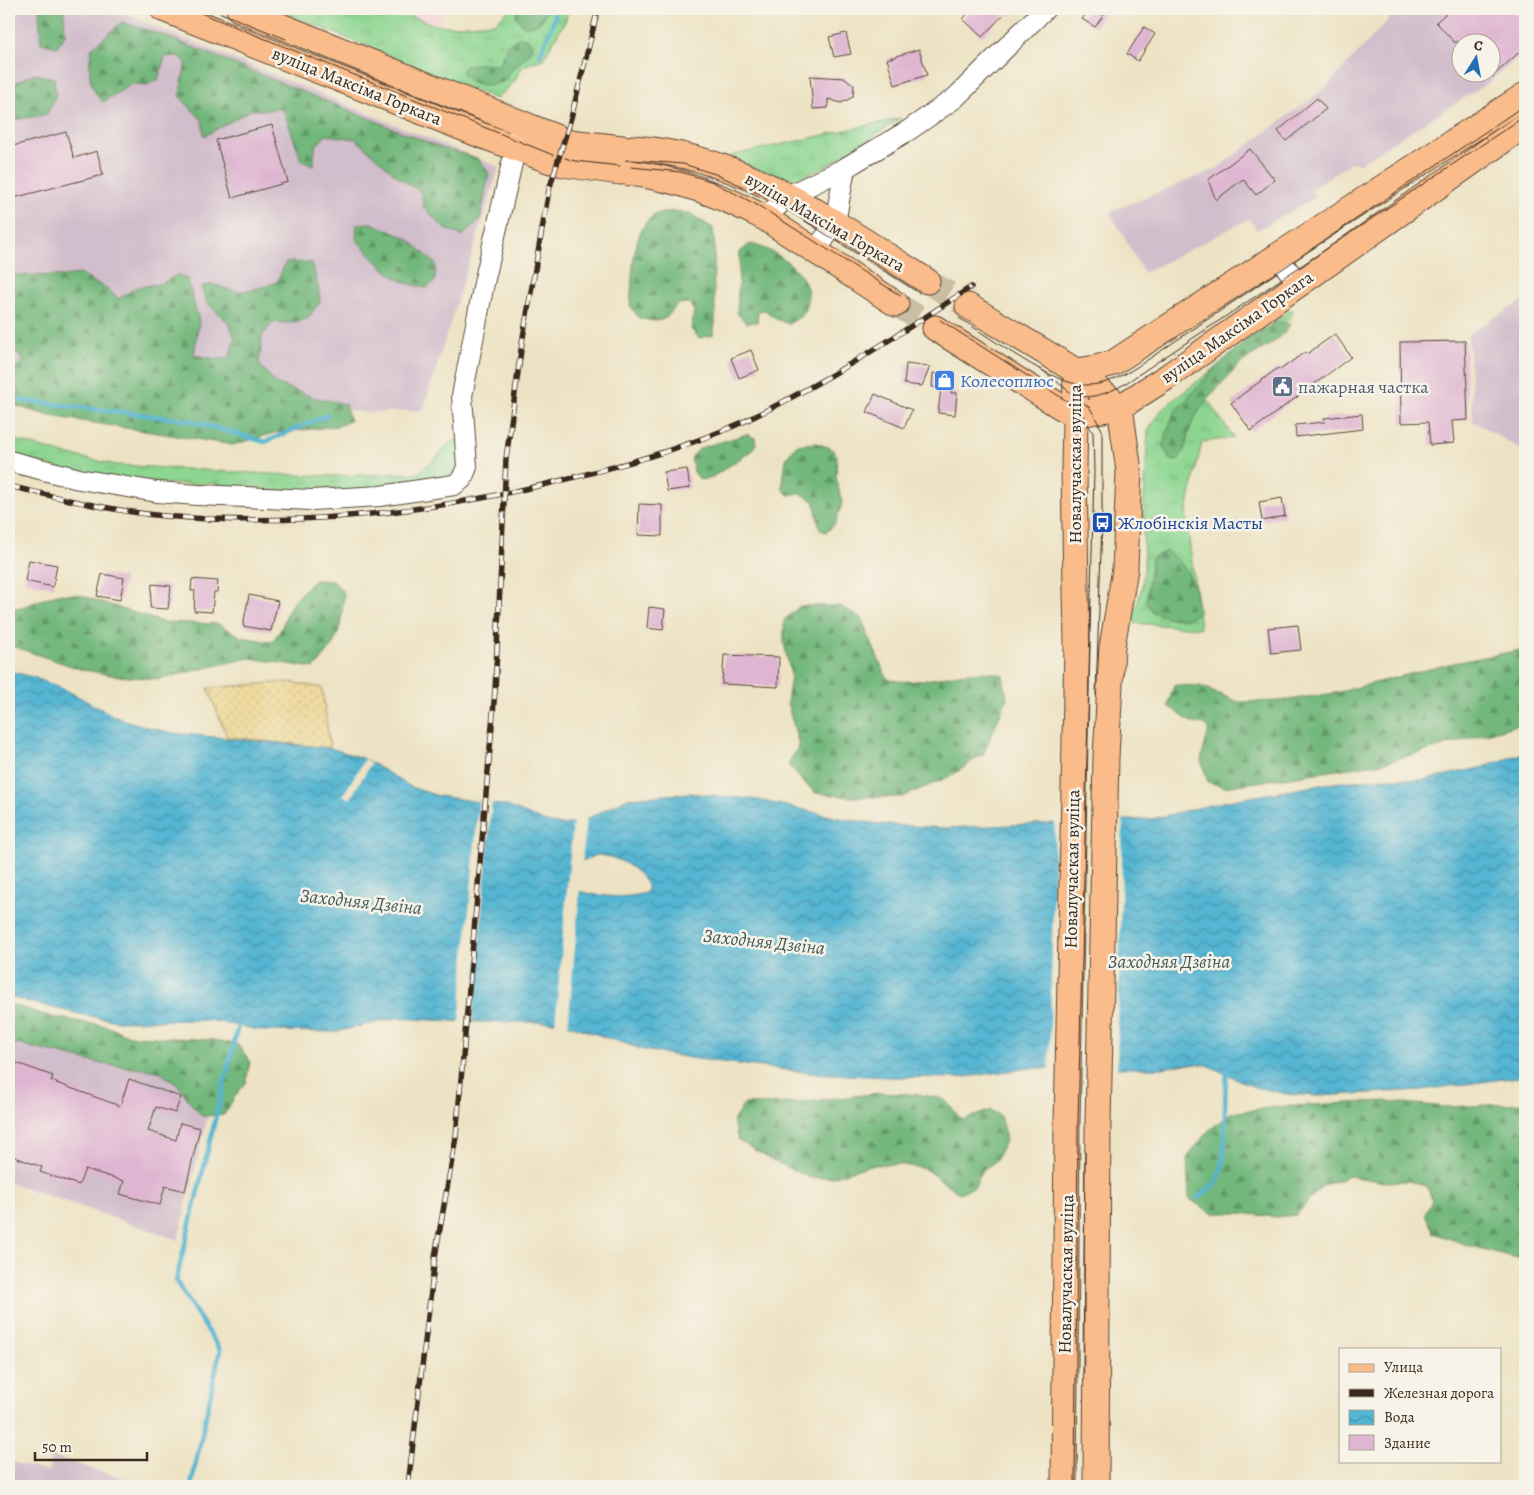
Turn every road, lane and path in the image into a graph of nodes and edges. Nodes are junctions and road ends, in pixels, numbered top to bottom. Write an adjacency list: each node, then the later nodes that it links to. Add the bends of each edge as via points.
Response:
1 (163, 9): 4 (main road, вуліца Максіма Горкага)
2 (1045, 9): 11 (street, via 955,98)
3 (245, 11): 4 (street); 6 (main road, вуліца Максіма Горкага)
4 (240, 40): 8 (main road, вуліца Максіма Горкага)
5 (1525, 95): 16 (main road, вуліца Максіма Горкага)
6 (521, 125): 8 (street); 9 (main road, вуліца Максіма Горкага)
7 (1525, 125): 18 (main road, вуліца Максіма Горкага)
8 (515, 149): 9 (main road, вуліца Максіма Горкага); 25 (street, via 462,396 467,467 462,479 454,485 380,496 312,500 157,492 78,479)
9 (560, 151): 10 (main road, вуліца Максіма Горкага)
10 (626, 160): 12 (main road, вуліца Максіма Горкага, via 682,155 734,170); 13 (main road, вуліца Максіма Горкага, via 718,195)
11 (845, 168): 12 (street); 14 (street)
12 (788, 196): 13 (street); 14 (main road, вуліца Максіма Горкага)
13 (765, 218): 15 (main road, вуліца Максіма Горкага)
14 (835, 223): 15 (street); 17 (main road, вуліца Максіма Горкага)
15 (815, 252): 19 (main road, вуліца Максіма Горкага)
16 (1278, 257): 18 (street); 22 (main road, вуліца Максіма Горкага, via 1113,363)
17 (927, 281)
18 (1298, 283): 23 (main road, вуліца Максіма Горкага, via 1167,377)
19 (896, 304)
20 (968, 306): 22 (main road)
21 (936, 328): 24 (main road)
22 (1076, 370): 23 (main road, Новалучаская вуліца); 24 (main road, Новалучаская вуліца)
23 (1120, 406): 24 (main road, вуліца Максіма Горкага); 27 (main road, Новалучаская вуліца, via 1128,471 1126,550 1112,647 1106,757 1098,1123)
24 (1074, 415): 26 (main road, Новалучаская вуліца, via 1078,646 1067,1122)
25 (9, 461)
26 (1064, 1486)
27 (1096, 1486)

